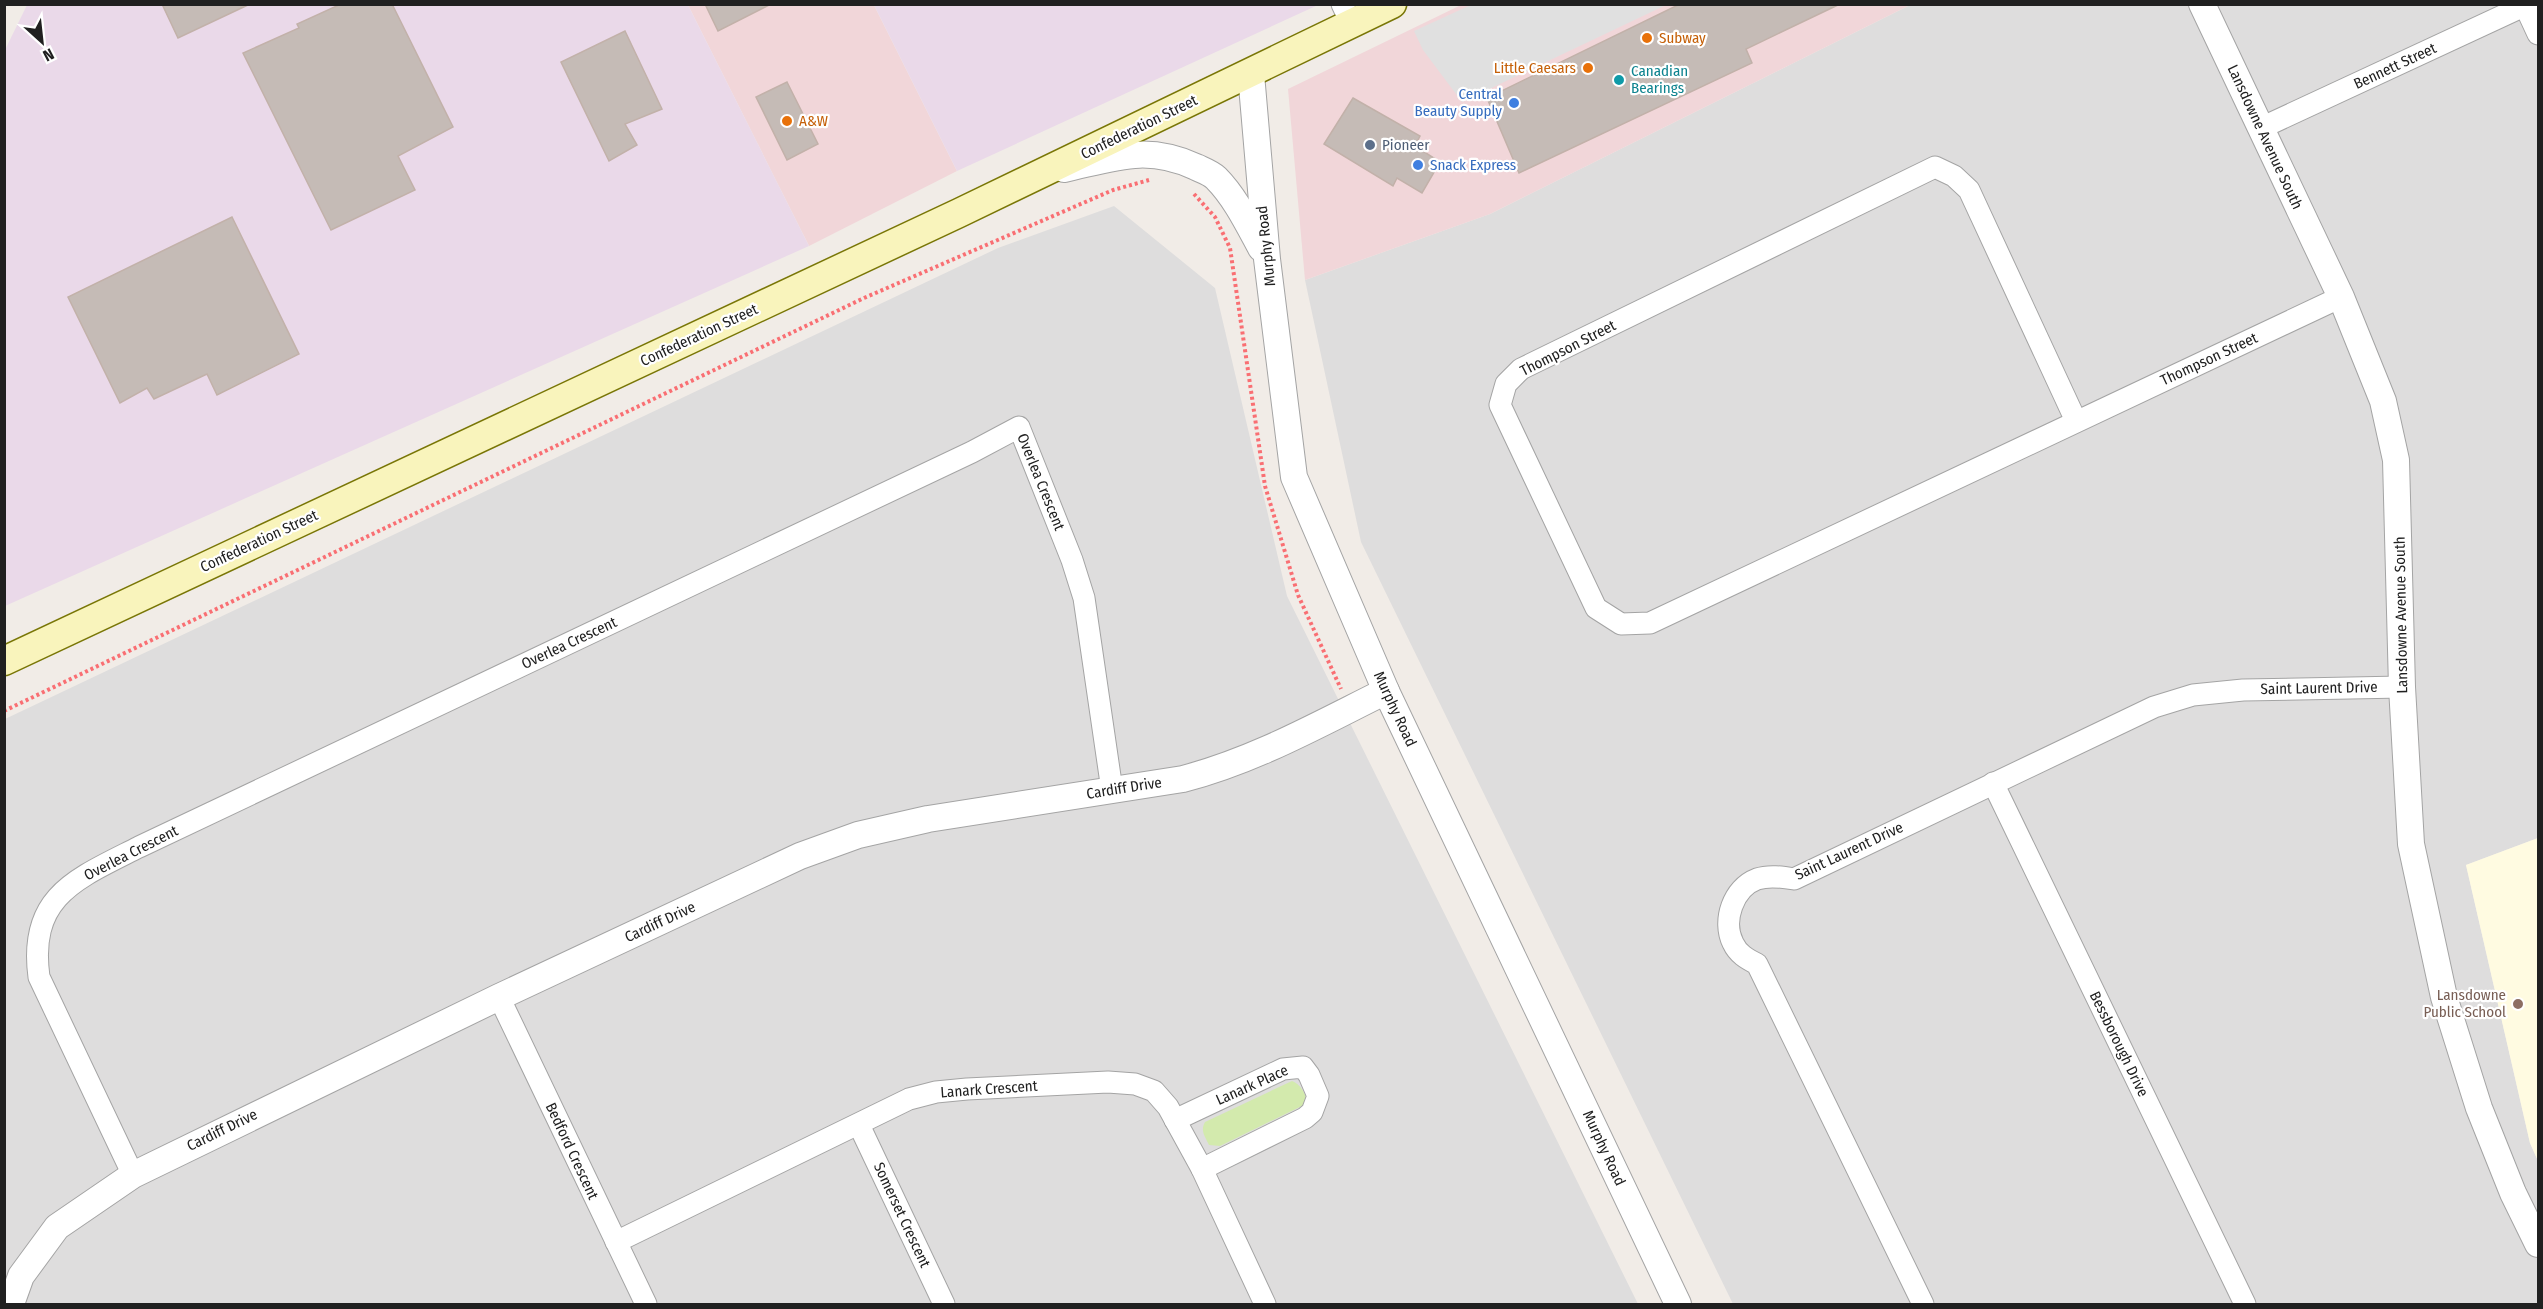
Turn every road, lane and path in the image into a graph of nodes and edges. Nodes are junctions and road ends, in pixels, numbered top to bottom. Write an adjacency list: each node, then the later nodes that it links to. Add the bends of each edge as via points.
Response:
1 (1392, 4): 4 (main road, Confederation Street)
2 (2202, 4): 7 (street, Lansdowne Avenue South)
3 (2527, 5): 5 (street); 7 (street, Bennett Street)
4 (1347, 14): 6 (main road, Confederation Street)
5 (2538, 34)
6 (1251, 74): 8 (main road, Confederation Street); 11 (street, Murphy Road)
7 (2261, 128): 12 (street, Lansdowne Avenue South)
8 (1040, 175): 11 (street, via 1127,156 1175,157 1215,176 1243,214); 14 (main road, Confederation Street)
9 (1159, 177): 18 (path, via 1113,190 864,298)
10 (1191, 190): 17 (path, via 1215,217 1230,248 1265,486 1298,595)
11 (1267, 259): 16 (street, Murphy Road, via 1294,477)
12 (2341, 297): 13 (street, Thompson Street); 15 (street, Lansdowne Avenue South, via 2383,401 2397,460)
13 (2076, 421): 13 (street, Thompson Street, via 1969,190 1954,176 1935,167 1521,369 1506,384 1500,405 1596,608 1621,624 1650,623)
14 (4, 661)
15 (2402, 687): 19 (street, Saint Laurent Drive, via 2243,690 2193,695 2154,707); 27 (street, Lansdowne Avenue South, via 2411,844 2444,997 2479,1108)
16 (1386, 691): 17 (street, Cardiff Drive); 32 (street, Murphy Road)
17 (1349, 709): 20 (street, Cardiff Drive, via 1242,761 1183,779)
18 (4, 711)
19 (1992, 783): 33 (street, Saint Laurent Drive, via 1794,879 1756,879 1740,891 1731,906 1728,924 1732,943 1757,964); 34 (street, Bessborough Drive)
20 (1112, 790): 21 (street, Cardiff Drive, via 858,834 800,856); 25 (street, Overlea Crescent, via 1084,598 1019,427 139,847 59,895 37,933 39,977)
21 (499, 997): 25 (street, Cardiff Drive); 26 (street, Bedford Crescent)
22 (1175, 1120): 23 (street, Lanark Crescent, via 1154,1091 1135,1084 1108,1082 936,1092 909,1099); 24 (street, Lanark Crescent); 24 (street, Lanark Place, via 1282,1069 1303,1067 1315,1085 1317,1104 1305,1118)
23 (859, 1125): 26 (street, Lanark Crescent); 30 (street, Somerset Crescent)
24 (1202, 1169): 31 (street, Lanark Crescent)
25 (132, 1174): 28 (street, Cardiff Drive, via 57,1227 21,1276)
26 (616, 1242): 29 (street, Bedford Crescent)
27 (2538, 1244)
28 (11, 1305)
29 (646, 1305)
30 (944, 1305)
31 (1265, 1305)
32 (1678, 1305)
33 (1923, 1305)
34 (2245, 1305)

